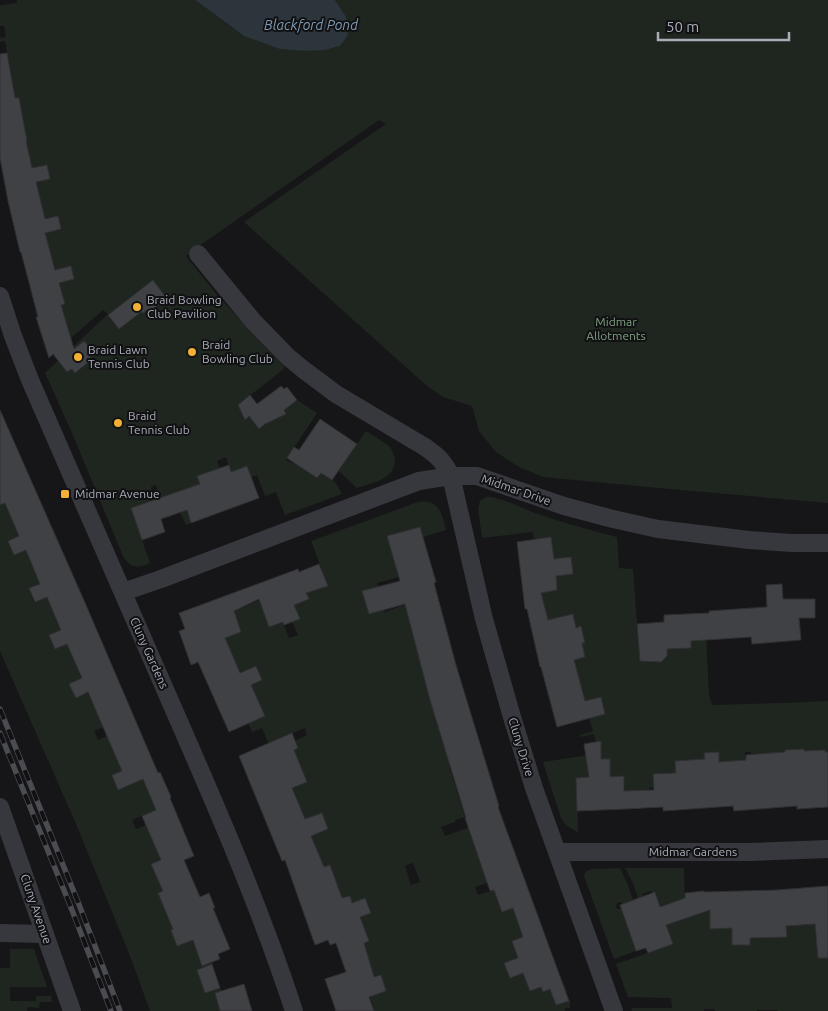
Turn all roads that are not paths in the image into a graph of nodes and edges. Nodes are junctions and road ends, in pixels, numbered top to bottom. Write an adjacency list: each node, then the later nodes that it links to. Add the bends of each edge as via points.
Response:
1 (198, 254): 3 (street, via 253,321 288,357 336,394 435,454)
2 (0, 296): 5 (street, Cluny Gardens, via 30,380)
3 (451, 476): 4 (street, Midmar Drive, via 477,476 564,506 658,529 756,541); 5 (street, via 419,481); 8 (street, Cluny Drive, via 502,685)
4 (828, 544)
5 (122, 592): 12 (street, Cluny Gardens, via 240,864)
6 (0, 807): 10 (street, Cluny Avenue)
7 (828, 849): 8 (street, Midmar Gardens)
8 (557, 852): 13 (street, Cluny Drive)
9 (0, 933): 10 (street)
10 (45, 934): 11 (street, Cluny Avenue)
11 (72, 1011)
12 (294, 1011)
13 (614, 1011)

